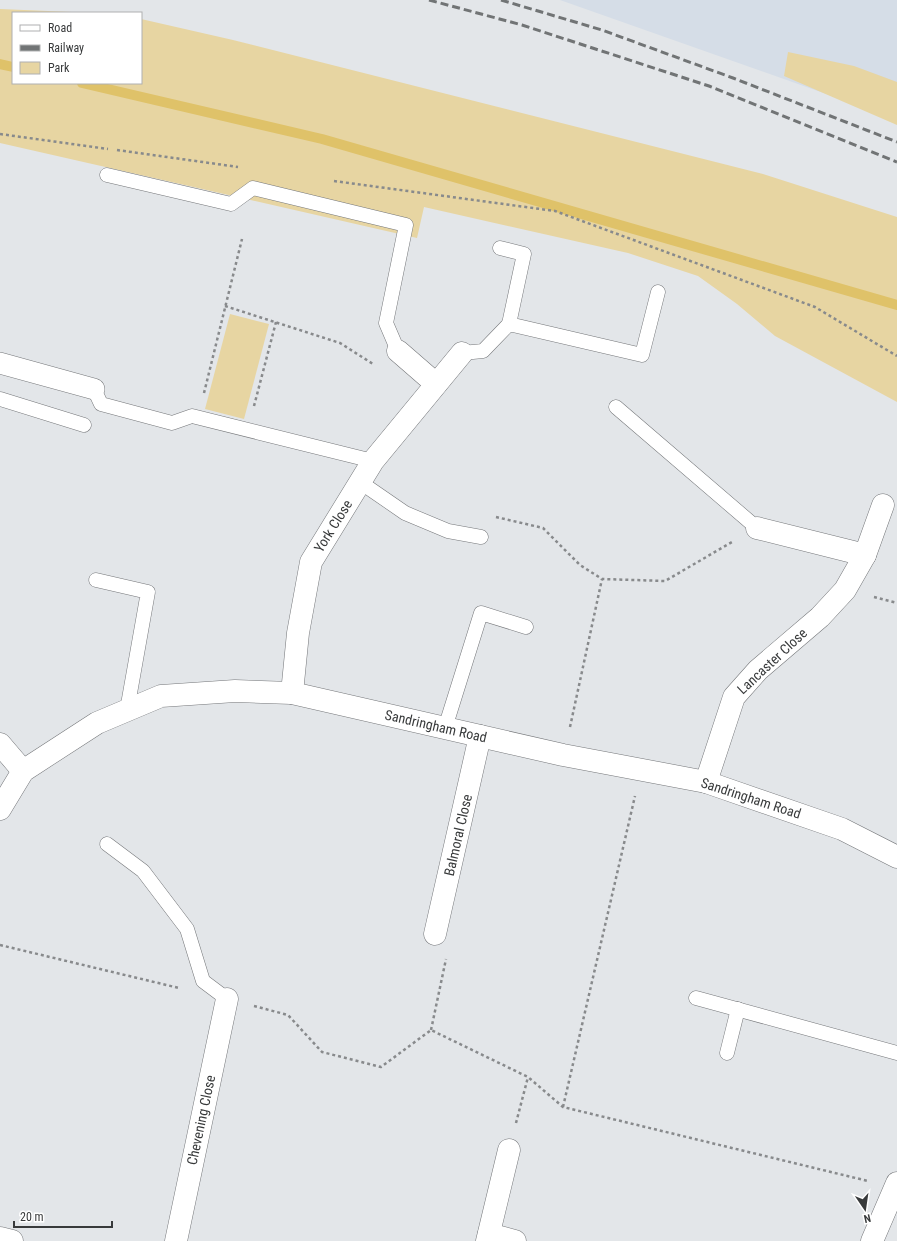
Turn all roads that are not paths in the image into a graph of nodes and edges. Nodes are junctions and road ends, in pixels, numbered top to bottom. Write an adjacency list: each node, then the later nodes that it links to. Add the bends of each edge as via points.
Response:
1 (106, 175): 5 (lane, via 231,204 253,188 406,225 386,323)
2 (500, 248): 4 (lane, via 524,254)
3 (658, 292): 4 (lane, via 642,355)
4 (508, 324): 6 (lane, via 483,351)
5 (398, 351): 8 (street)
6 (462, 353): 8 (street, York Close)
7 (0, 363): 9 (street)
8 (436, 384): 13 (street, York Close)
9 (94, 389): 13 (lane, via 101,404 172,423 192,416 198,417)
10 (0, 399): 12 (lane)
11 (616, 407): 16 (lane)
12 (84, 425)
13 (373, 461): 14 (street, York Close)
14 (360, 482): 17 (lane, via 405,513 448,531); 21 (street, York Close, via 311,562 298,633)
15 (883, 505): 18 (street, Lancaster Close)
16 (757, 528): 18 (street)
17 (482, 537)
18 (866, 555): 27 (street, Lancaster Close, via 844,590 820,617 758,670 734,697)
19 (96, 580): 22 (lane, via 148,592)
20 (526, 627): 23 (lane, via 481,613)
21 (292, 693): 22 (street, Sandringham Road, via 235,691 161,696); 23 (street, Sandringham Road)
22 (127, 710): 26 (street, Sandringham Road, via 97,723)
23 (445, 728): 24 (street, Sandringham Road)
24 (480, 736): 27 (street, Sandringham Road, via 563,755); 31 (street, Balmoral Close)
25 (0, 744): 26 (street)
26 (23, 771): 28 (street, Sandringham Road)
27 (706, 782): 30 (street, Sandringham Road, via 842,829)
28 (0, 809)
29 (107, 844): 33 (lane, via 143,871 187,929 203,982)
30 (897, 857)
31 (435, 934)
32 (696, 998): 34 (lane)
33 (227, 999): 42 (street, Chevening Close)
34 (738, 1009): 35 (lane); 36 (lane)
35 (727, 1053)
36 (897, 1053)
37 (509, 1150): 39 (street)
38 (896, 1186): 44 (street)
39 (488, 1237): 43 (street)
40 (0, 1238): 41 (street)
41 (12, 1241)
42 (176, 1241)
43 (515, 1241)
44 (872, 1241)

